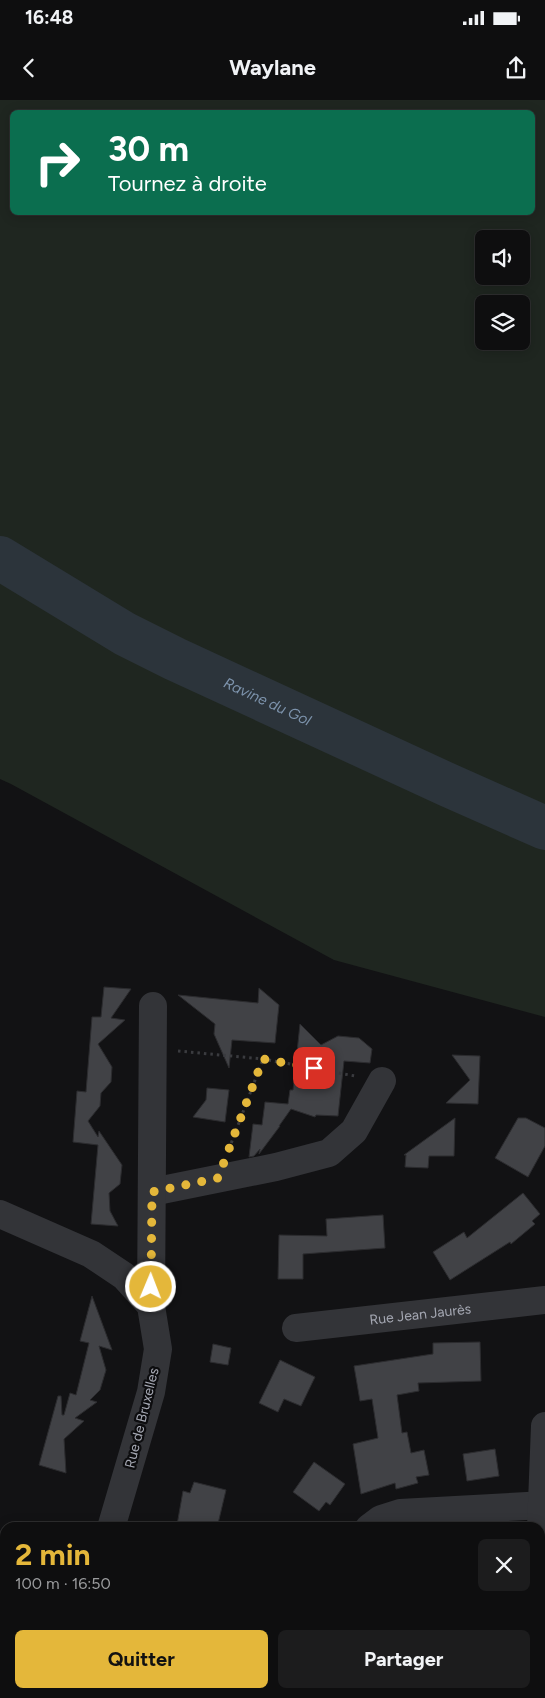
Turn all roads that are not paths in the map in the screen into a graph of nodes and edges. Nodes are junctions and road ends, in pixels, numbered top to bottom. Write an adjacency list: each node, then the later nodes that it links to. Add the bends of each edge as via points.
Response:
1 (153, 1006): 3 (street, Rue de Bruxelles)
2 (382, 1081): 3 (street, via 354,1131 329,1153)
3 (152, 1192): 6 (street, Rue de Bruxelles)
4 (0, 1214): 6 (street, via 91,1254 124,1276)
5 (545, 1300): 7 (street, Rue Jean Jaurès)
6 (151, 1306): 10 (street, Rue de Bruxelles, via 158,1349 152,1392)
7 (296, 1328)
8 (545, 1426): 9 (street)
9 (543, 1505): 11 (street, via 400,1513); 12 (street)
10 (114, 1522)
11 (377, 1522)
12 (542, 1522)

